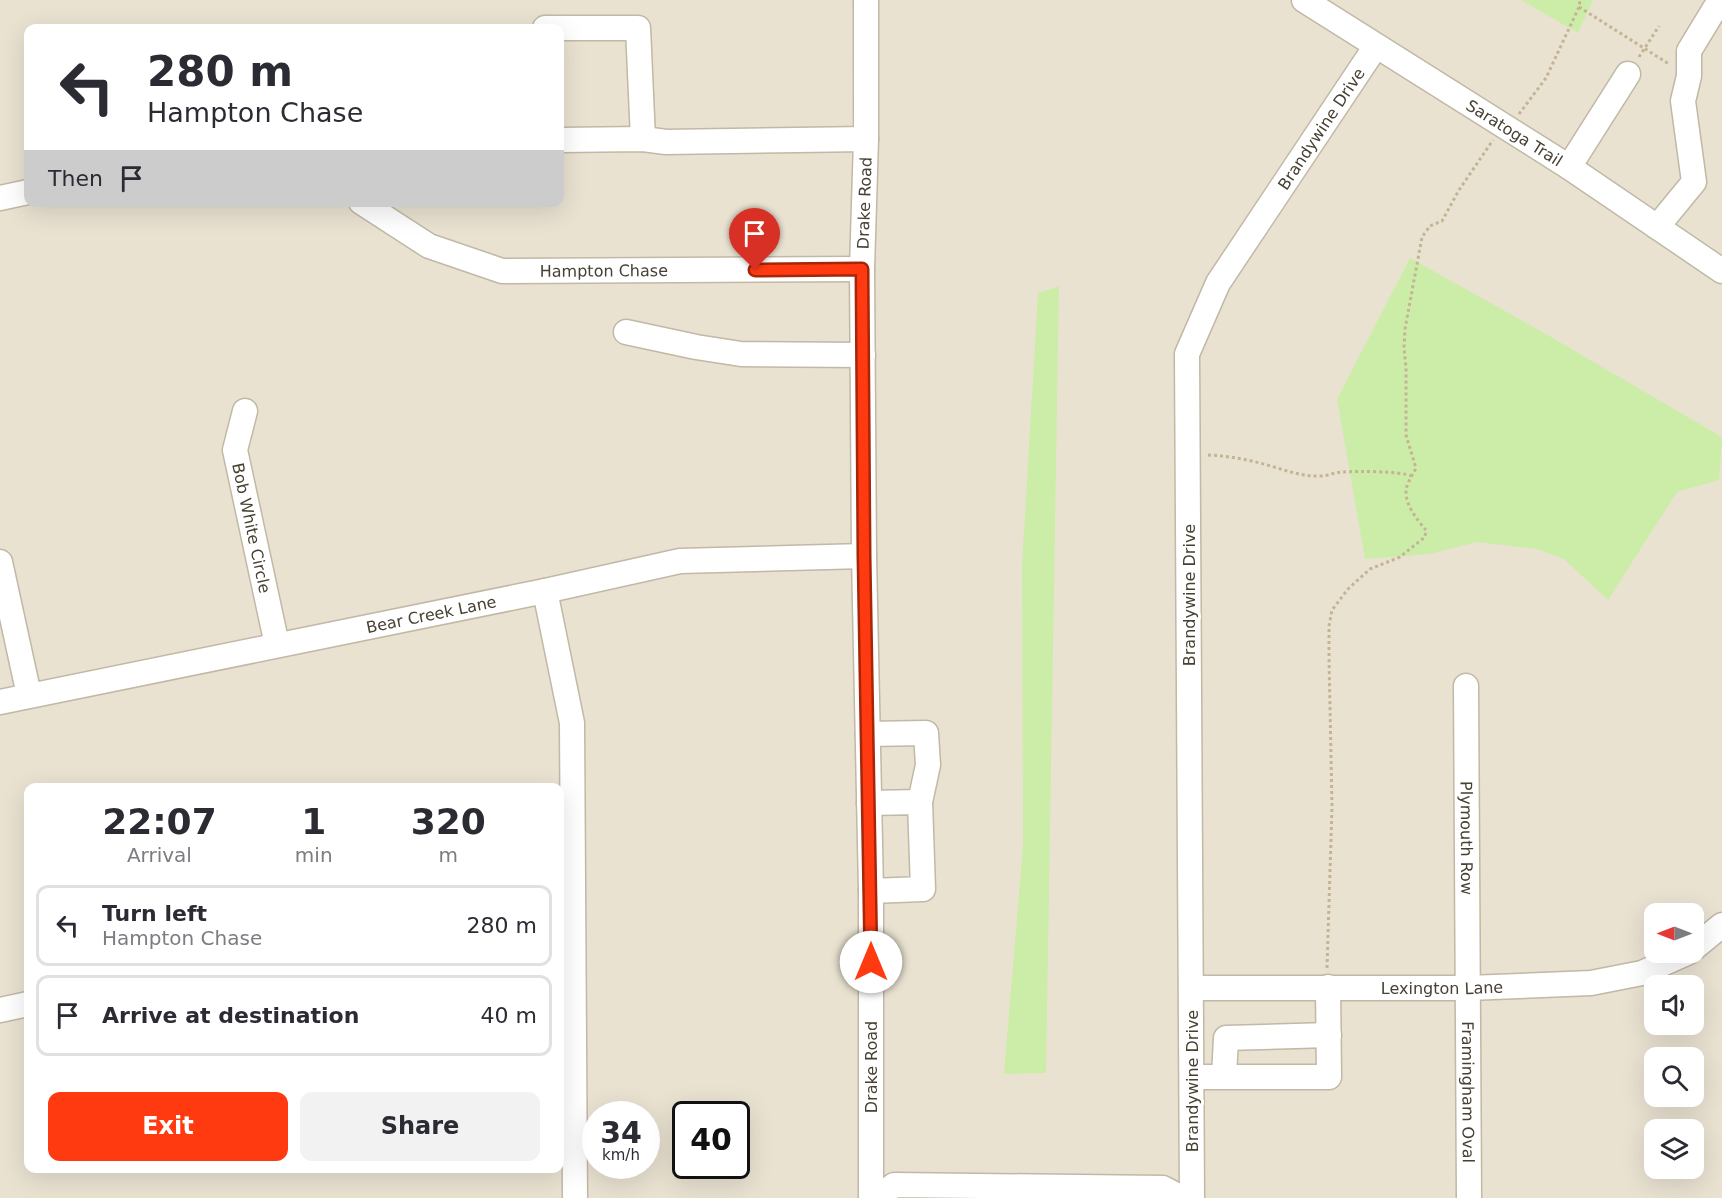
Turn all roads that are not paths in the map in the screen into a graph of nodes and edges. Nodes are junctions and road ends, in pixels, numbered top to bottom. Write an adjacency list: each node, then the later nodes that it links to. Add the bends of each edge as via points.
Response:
1 (866, 0): 8 (street, Drake Road)
2 (1304, 0): 5 (street, Saratoga Trail)
3 (1720, 0): 14 (street, via 1689,51 1683,101 1694,182)
4 (564, 28): 7 (street, via 638,28)
5 (1376, 46): 10 (street, Saratoga Trail); 35 (street, Brandywine Drive, via 1218,283 1187,354)
6 (1628, 74): 10 (street)
7 (643, 139): 8 (street); 9 (street)
8 (866, 139): 15 (street, Drake Road)
9 (564, 140)
10 (1569, 167): 14 (street, Saratoga Trail)
11 (24, 193): 12 (street)
12 (0, 198)
13 (369, 207): 15 (street, Hampton Chase, via 429,246 502,271)
14 (1657, 227): 16 (street, Saratoga Trail)
15 (862, 269): 18 (street, Drake Road)
16 (1722, 271)
17 (626, 332): 18 (street, via 741,354)
18 (863, 355): 20 (street, Drake Road)
19 (245, 411): 23 (street, Bob White Circle, via 235,450)
20 (864, 556): 22 (street, Bear Creek Lane, via 680,561); 27 (street, Drake Road)
21 (0, 562): 25 (street)
22 (545, 591): 23 (street, Bear Creek Lane); 42 (street, via 572,723)
23 (277, 645): 25 (street, Bear Creek Lane)
24 (1466, 686): 36 (street, Plymouth Row)
25 (29, 695): 26 (street, Bear Creek Lane)
26 (0, 702)
27 (868, 734): 28 (street, via 926,733 928,765); 29 (street, Drake Road)
28 (920, 802): 29 (street); 30 (street, via 923,889)
29 (869, 803): 30 (street, Drake Road)
30 (870, 891): 43 (street, Drake Road)
31 (1722, 925): 32 (street)
32 (1704, 940)
33 (1664, 963): 36 (street, Lexington Lane, via 1642,973 1591,983)
34 (1328, 987): 35 (street, Lexington Lane); 36 (street, Lexington Lane); 39 (street)
35 (1192, 988): 41 (street, Brandywine Drive)
36 (1468, 988): 47 (street, Framingham Oval)
37 (24, 1005): 38 (street)
38 (0, 1010)
39 (1329, 1035): 40 (street, via 1226,1038); 40 (street, via 1329,1077)
40 (1224, 1076): 41 (street)
41 (1192, 1077): 46 (street, Brandywine Drive)
42 (575, 1198)
43 (871, 1198)
44 (877, 1198): 45 (street, via 894,1185 905,1185 1163,1188)
45 (1182, 1198)
46 (1192, 1198)
47 (1469, 1198)

